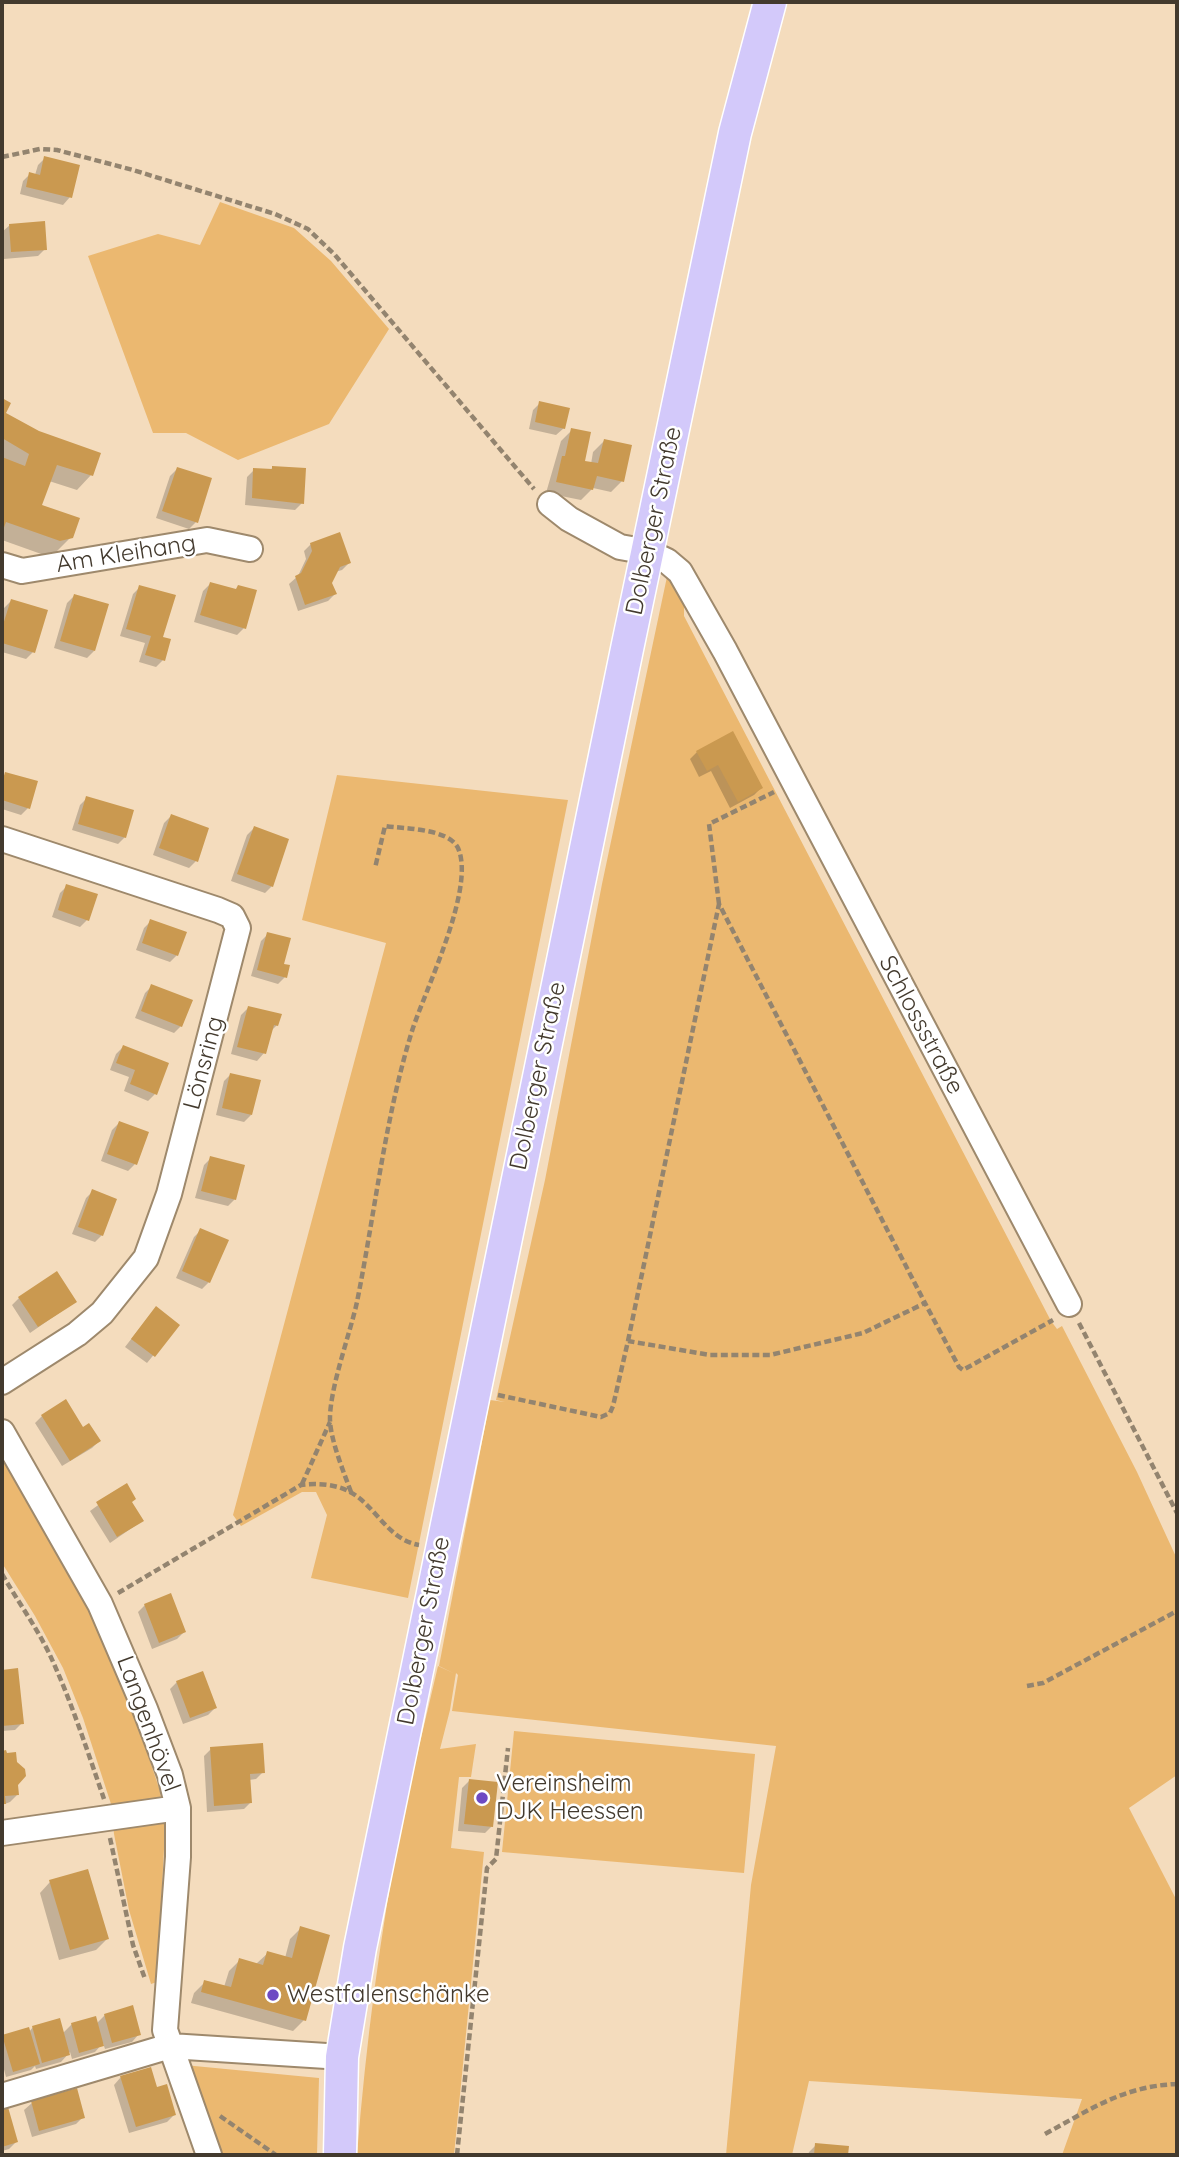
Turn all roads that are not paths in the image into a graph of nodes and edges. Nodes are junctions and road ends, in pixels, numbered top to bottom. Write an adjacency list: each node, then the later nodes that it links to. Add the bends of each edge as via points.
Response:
1 (770, 2): 4 (main road, Dolberger Straße, via 735,133)
2 (550, 504): 4 (street, Schlossstraße, via 620,547)
3 (250, 548): 5 (street, Am Kleihang, via 207,540 22,571)
4 (648, 552): 7 (street, Schlossstraße, via 680,572 725,651); 13 (main road, Dolberger Straße, via 441,1548)
5 (2, 565)
6 (2, 839): 8 (street, Lönsring, via 218,910 232,916 238,928 169,1194 146,1258 86,1327)
7 (1072, 1309)
8 (2, 1382)
9 (2, 1432): 10 (street, Langenhövel, via 100,1604 145,1709)
10 (178, 1808): 11 (street); 12 (street, Langenhövel, via 165,2030)
11 (2, 1833)
12 (170, 2046): 13 (street); 14 (street); 15 (street, Langenhövel)
13 (342, 2057): 16 (main road, Dolberger Straße)
14 (2, 2096)
15 (209, 2155)
16 (340, 2155)

